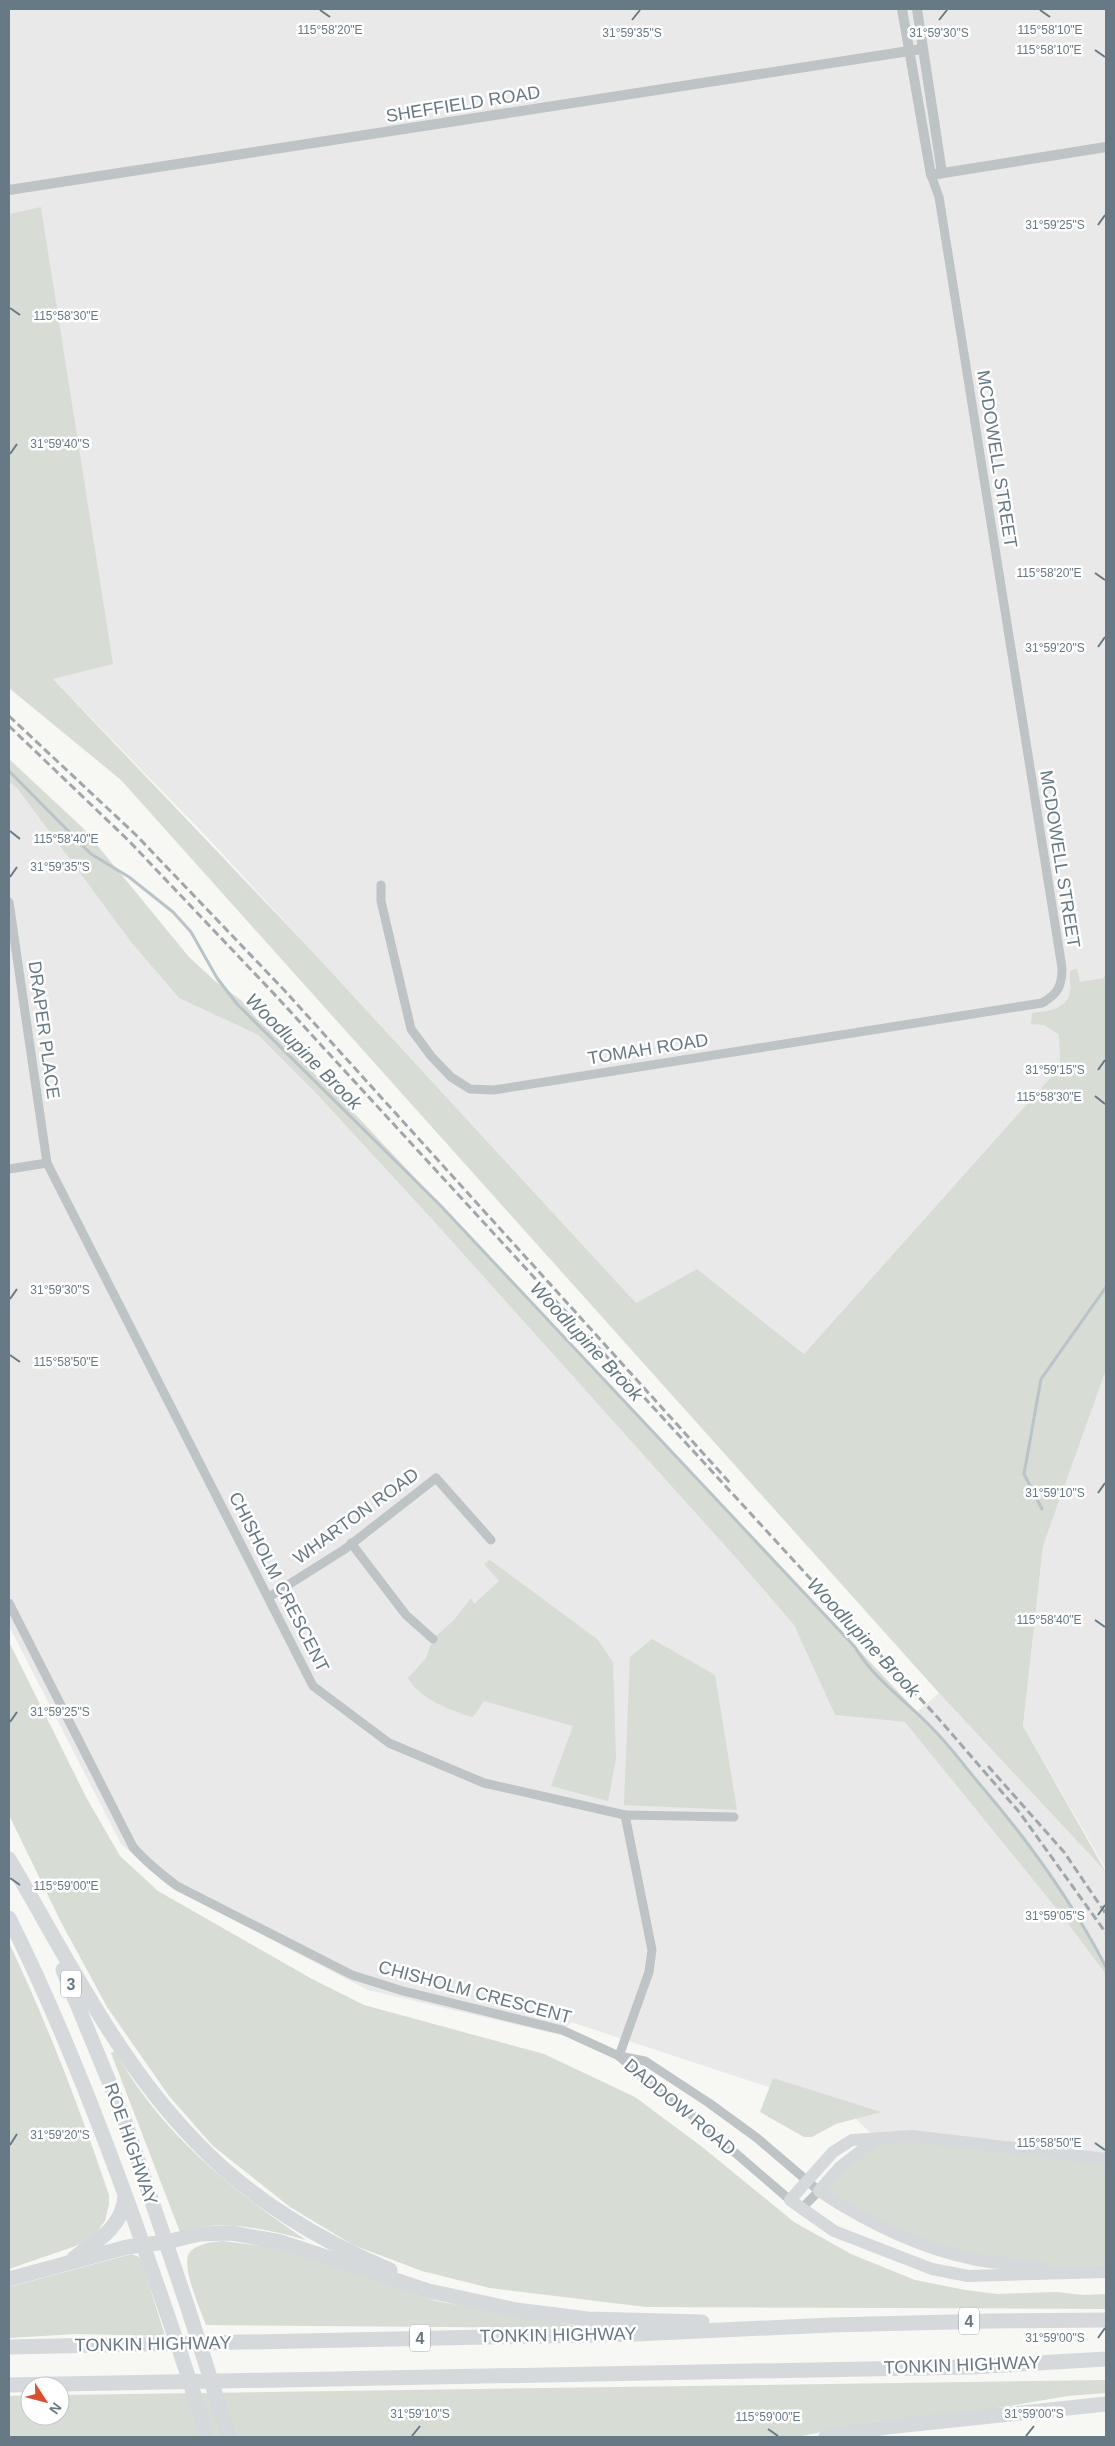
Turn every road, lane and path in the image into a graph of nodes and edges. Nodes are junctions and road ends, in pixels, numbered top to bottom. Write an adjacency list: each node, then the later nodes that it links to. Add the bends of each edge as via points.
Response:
1 (902, 9): 4 (street, MCDOWELL STREET)
2 (917, 9): 3 (street, MCDOWELL STREET)
3 (922, 49): 4 (street, SHEFFIELD ROAD); 6 (street, MCDOWELL STREET)
4 (908, 52): 7 (street, MCDOWELL STREET); 8 (street, SHEFFIELD ROAD)
5 (1106, 147): 6 (street)
6 (942, 172): 7 (street); 9 (street, MCDOWELL STREET)
7 (931, 175): 9 (street, MCDOWELL STREET)
8 (9, 190)
9 (939, 197): 12 (street, MCDOWELL STREET, via 1062,968)
10 (381, 885): 12 (street, TOMAH ROAD, via 381,901 410,1029 451,1077 470,1089 494,1090 1032,1004)
11 (9, 902): 13 (street, DRAPER PLACE)
12 (1058, 992)
13 (47, 1163): 14 (street); 17 (street, CHISHOLM CRESCENT)
14 (9, 1169)
15 (491, 1540): 16 (street, WHARTON ROAD, via 436,1478)
16 (351, 1544): 17 (street, WHARTON ROAD); 19 (street, via 406,1616)
17 (269, 1597): 20 (street, CHISHOLM CRESCENT, via 313,1686 389,1743 484,1783)
18 (9, 1603): 24 (street, CHISHOLM CRESCENT, via 133,1847 177,1886 352,1975 403,1991 562,2030)
19 (433, 1639)
20 (624, 1815): 21 (street, CHISHOLM CRESCENT); 24 (street, via 652,1950 649,1972)
21 (734, 1817)
22 (9, 1860): 32 (highway, ROE HIGHWAY / 3, via 72,1987 122,2113); 38 (highway, via 117,2043 196,2143 288,2217 328,2240 426,2285)
23 (9, 1918): 29 (highway, ROE HIGHWAY / 3, via 58,2025)
24 (619, 2056): 27 (street, DADDOW ROAD, via 645,2061 710,2103); 30 (street, DADDOW ROAD)
25 (876, 2139): 26 (main road, via 912,2136); 27 (main road, via 852,2140 833,2152); 28 (main road, via 840,2168)
26 (1106, 2159)
27 (806, 2181): 28 (street, DADDOW ROAD); 30 (main road)
28 (819, 2191): 31 (street); 36 (main road, DADDOW ROAD, via 875,2224 933,2248 977,2260 1024,2264)
29 (125, 2194): 33 (highway, ROE HIGHWAY / 3); 34 (highway, via 122,2214 113,2227)
30 (790, 2200): 31 (main road, DADDOW ROAD)
31 (801, 2209): 36 (main road, DADDOW ROAD, via 834,2231 932,2269 968,2276)
32 (166, 2242): 33 (highway); 38 (highway, via 208,2233 264,2237 429,2291); 46 (highway, ROE HIGHWAY / 3)
33 (144, 2246): 34 (highway, via 127,2247); 45 (highway, ROE HIGHWAY / 3)
34 (66, 2263): 37 (highway)
35 (1106, 2272): 36 (main road, DADDOW ROAD)
36 (1065, 2274)
37 (9, 2279)
38 (488, 2304): 40 (highway, via 588,2319)
39 (1106, 2320): 40 (highway, TONKIN HIGHWAY / 4)
40 (831, 2325): 41 (highway, TONKIN HIGHWAY / 4, via 635,2334)
41 (9, 2347)
42 (1106, 2359): 43 (highway, TONKIN HIGHWAY / 4, via 961,2367)
43 (9, 2385)
44 (1106, 2404): 47 (highway, via 887,2427)
45 (207, 2437)
46 (229, 2437)
47 (826, 2437)

